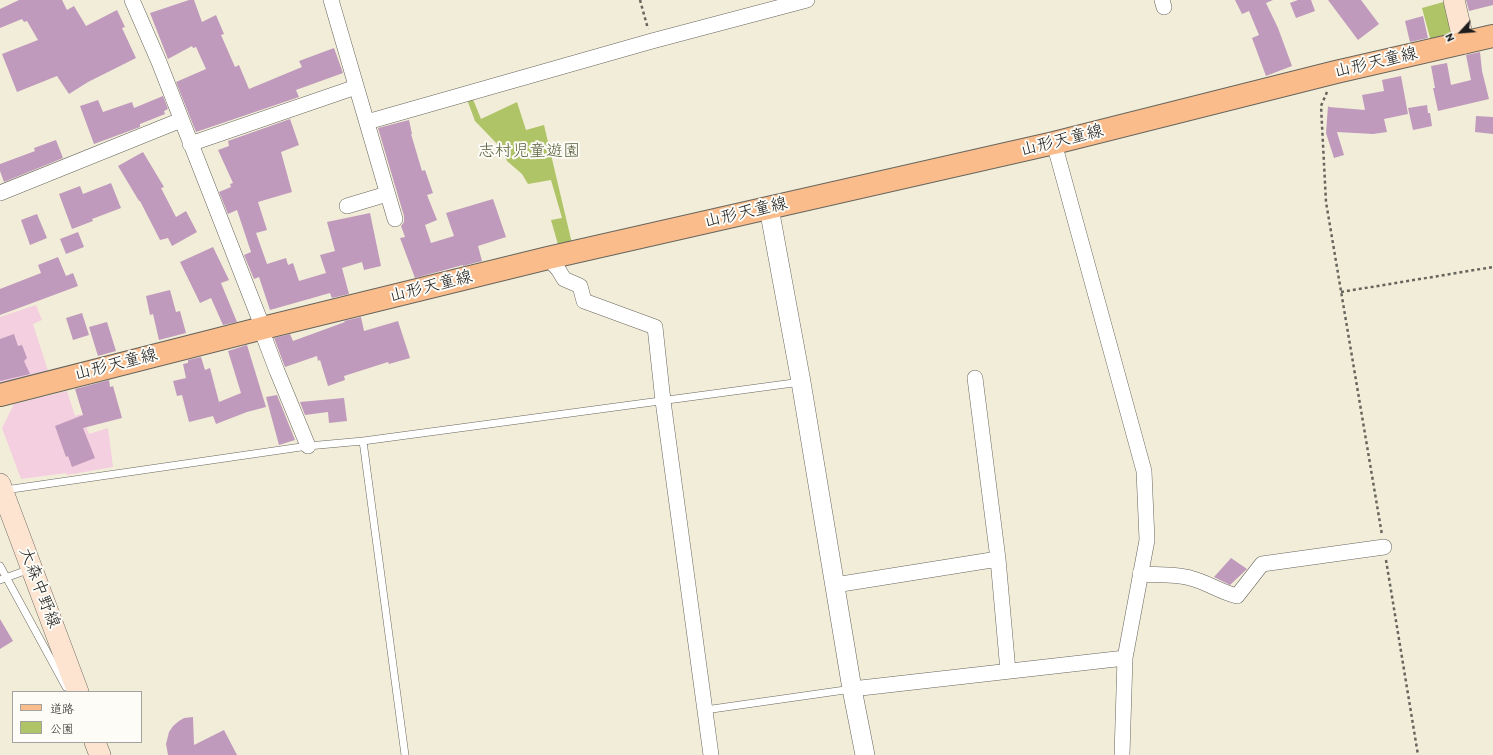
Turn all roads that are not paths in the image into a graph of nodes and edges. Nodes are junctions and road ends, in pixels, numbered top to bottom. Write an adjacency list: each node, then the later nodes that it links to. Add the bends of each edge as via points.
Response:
1 (132, 0): 8 (street)
2 (331, 0): 7 (street)
3 (807, 0): 9 (street)
4 (1454, 0): 6 (main road)
5 (1493, 36): 6 (main road, 山形天童線)
6 (1464, 43): 10 (main road, 山形天童線, via 1336,72)
7 (356, 87): 9 (street); 11 (street)
8 (181, 120): 11 (street); 12 (street)
9 (367, 122): 13 (street)
10 (1054, 143): 15 (main road, 山形天童線); 30 (street, via 1144,471 1147,540)
11 (190, 144): 18 (street)
12 (0, 193)
13 (387, 194): 14 (street); 16 (street)
14 (347, 206)
15 (768, 208): 17 (main road, 山形天童線); 20 (street)
16 (395, 219)
17 (548, 258): 18 (main road, 山形天童線); 22 (street, via 564,279 580,286 584,301 655,327)
18 (262, 329): 21 (main road, 山形天童線); 24 (street)
19 (975, 378): 27 (street)
20 (801, 382): 22 (lane); 32 (street)
21 (0, 395)
22 (663, 401): 23 (lane); 38 (street)
23 (363, 441): 24 (lane); 41 (lane)
24 (308, 446): 25 (lane)
25 (1, 487): 29 (main road, 大森中野線)
26 (1384, 546): 30 (street, via 1262,564 1237,596 1189,577)
27 (998, 559): 32 (street); 34 (street)
28 (0, 566): 31 (lane)
29 (31, 568): 31 (lane); 37 (main road, 大森中野線)
30 (1140, 574): 33 (street)
31 (3, 579): 36 (lane)
32 (835, 585): 35 (street)
33 (1125, 658): 34 (street); 44 (street)
34 (1008, 671): 35 (street)
35 (852, 689): 38 (lane); 43 (street)
36 (68, 691)
37 (78, 691)
38 (706, 710): 42 (street)
39 (96, 743): 40 (main road)
40 (100, 755)
41 (405, 755)
42 (711, 755)
43 (865, 755)
44 (1122, 755)

